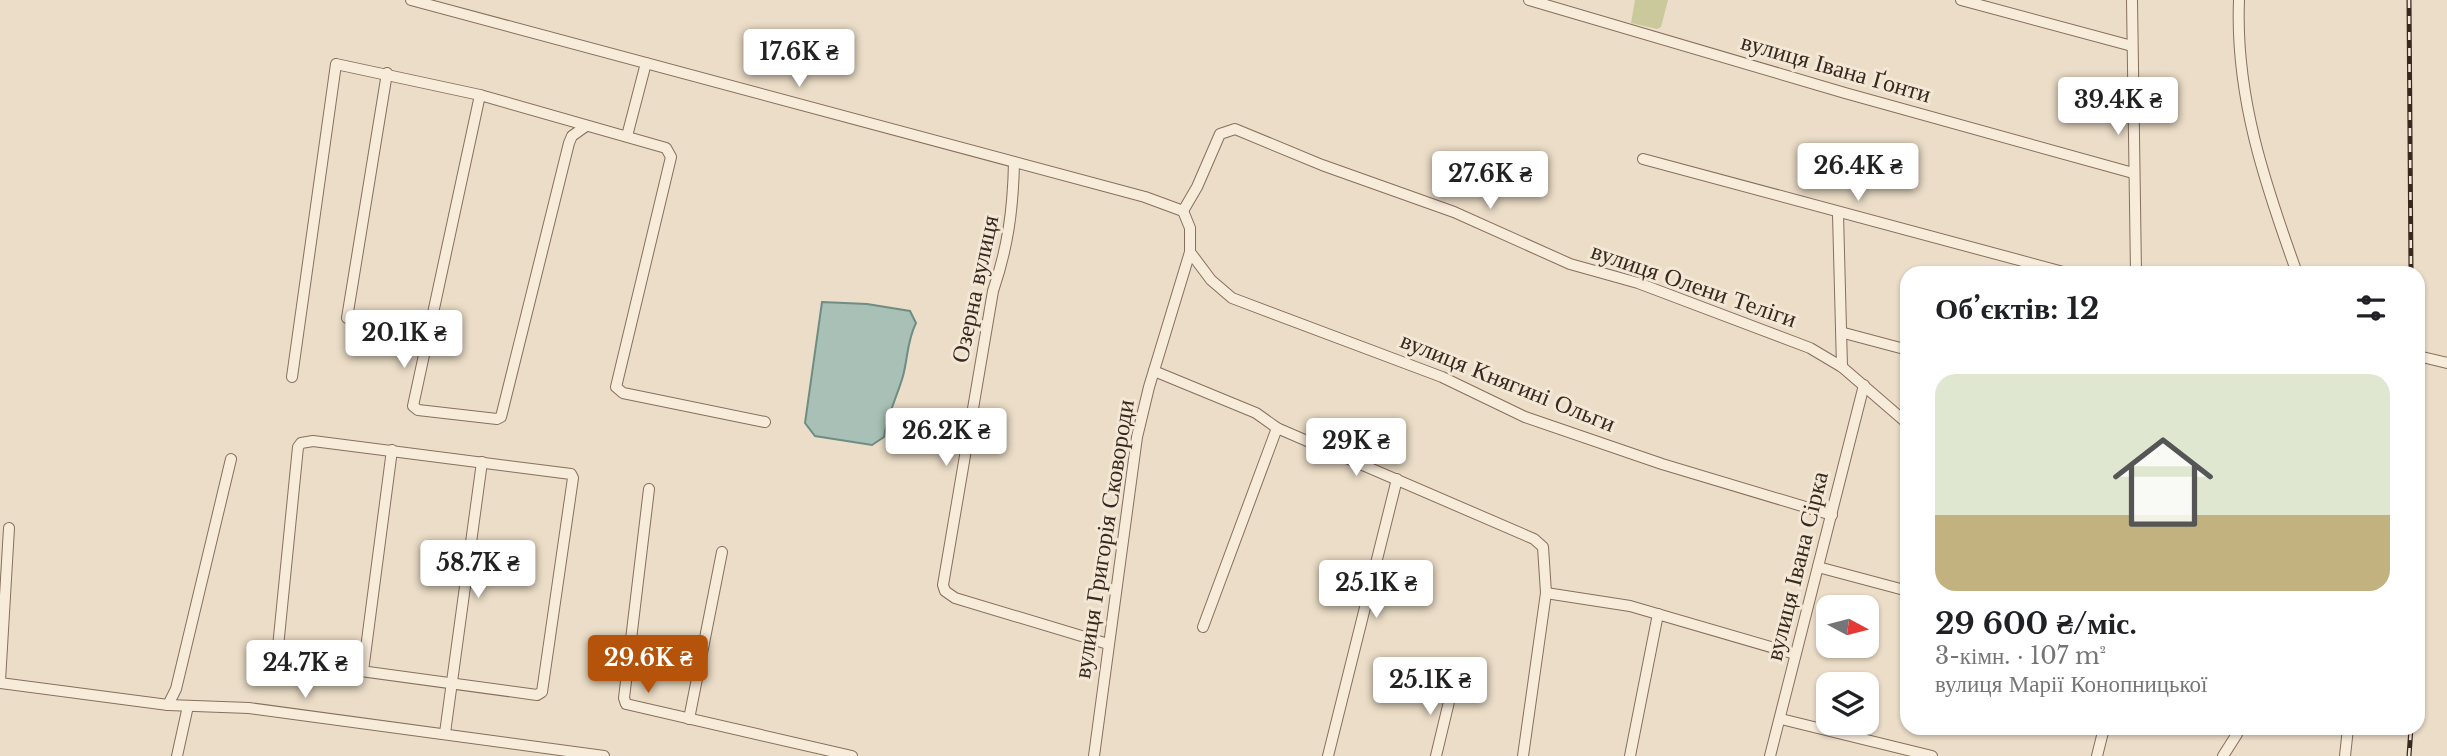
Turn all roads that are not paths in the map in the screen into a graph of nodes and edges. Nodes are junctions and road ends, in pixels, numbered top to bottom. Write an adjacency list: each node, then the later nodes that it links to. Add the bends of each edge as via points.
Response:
1 (411, 0): 7 (street)
2 (1529, 0): 14 (street, вулиця Івана Ґонти)
3 (1961, 0): 6 (street)
4 (2132, 0): 6 (street)
5 (2239, 0): 20 (street, via 2240,72 2255,147)
6 (2132, 46): 14 (street)
7 (646, 64): 11 (street); 13 (street)
8 (387, 73): 9 (street); 21 (street); 28 (street, via 341,62 335,66)
9 (480, 96): 10 (street); 10 (street, via 413,401 418,410 501,417 569,143)
10 (586, 126): 11 (street)
11 (627, 136): 31 (street, via 662,144 671,157 616,387 623,393)
12 (1643, 159): 16 (street)
13 (1014, 163): 15 (street); 46 (street, Озерна вулиця, via 1013,213 993,291 943,585 955,598)
14 (2133, 173): 19 (street)
15 (1180, 209): 17 (street, вулиця Григорія Сковороди, via 1190,228); 26 (street, вулиця Олени Теліги, via 1197,187 1220,134 1235,129 1454,212 1570,264 1637,283 1810,348)
16 (1839, 214): 18 (street); 22 (street)
17 (1190, 252): 27 (street, вулиця Григорія Сковороди); 38 (street, вулиця Княгині Ольги, via 1211,281 1232,298 1442,377 1525,417)
18 (2040, 266)
19 (2136, 266)
20 (2295, 266)
21 (347, 318)
22 (1843, 333): 23 (street); 26 (street)
23 (1900, 348)
24 (2425, 357): 25 (street)
25 (2447, 363)
26 (1842, 367): 29 (street, вулиця Олени Теліги)
27 (1154, 371): 32 (street, via 1256,413); 46 (street, вулиця Григорія Сковороди, via 1138,437)
28 (292, 377)
29 (1864, 385): 30 (street, вулиця Олени Теліги); 38 (street, вулиця Івана Сірка)
30 (1900, 417)
31 (765, 422)
32 (1277, 428): 36 (street); 45 (street)
33 (392, 450): 35 (street); 48 (street); 48 (street, via 313,441 298,447 275,653 279,660)
34 (231, 459): 52 (street, via 176,688)
35 (482, 462): 50 (street); 50 (street, via 567,472 573,478 542,692)
36 (1397, 479): 43 (street, via 1534,539 1543,547); 64 (street)
37 (649, 489): 54 (street, via 624,698 631,708)
38 (1832, 515): 41 (street, вулиця Івана Сірка)
39 (9, 528): 49 (street)
40 (722, 552): 54 (street)
41 (1818, 568): 42 (street); 47 (street, вулиця Івана Сірка)
42 (1900, 589)
43 (1546, 593): 44 (street); 66 (street)
44 (1658, 614): 47 (street); 67 (street)
45 (1203, 627)
46 (1105, 642): 63 (street, вулиця Григорія Сковороди)
47 (1795, 654): 55 (street, вулиця Івана Сірка)
48 (363, 671): 50 (street)
49 (0, 682): 52 (street)
50 (451, 683): 56 (street)
51 (1453, 685): 65 (street)
52 (168, 705): 53 (street)
53 (188, 706): 56 (street, via 249,708); 60 (street)
54 (689, 719): 62 (street)
55 (1781, 719): 68 (street, вулиця Івана Сірка); 69 (street)
56 (445, 733): 61 (street)
57 (2102, 735): 70 (street)
58 (2235, 735): 71 (street)
59 (2347, 735): 72 (street)
60 (177, 756)
61 (604, 756)
62 (852, 756)
63 (1094, 756)
64 (1328, 756)
65 (1436, 756)
66 (1523, 756)
67 (1630, 756)
68 (1770, 756)
69 (1933, 756)
70 (2098, 756)
71 (2222, 756)
72 (2345, 756)

